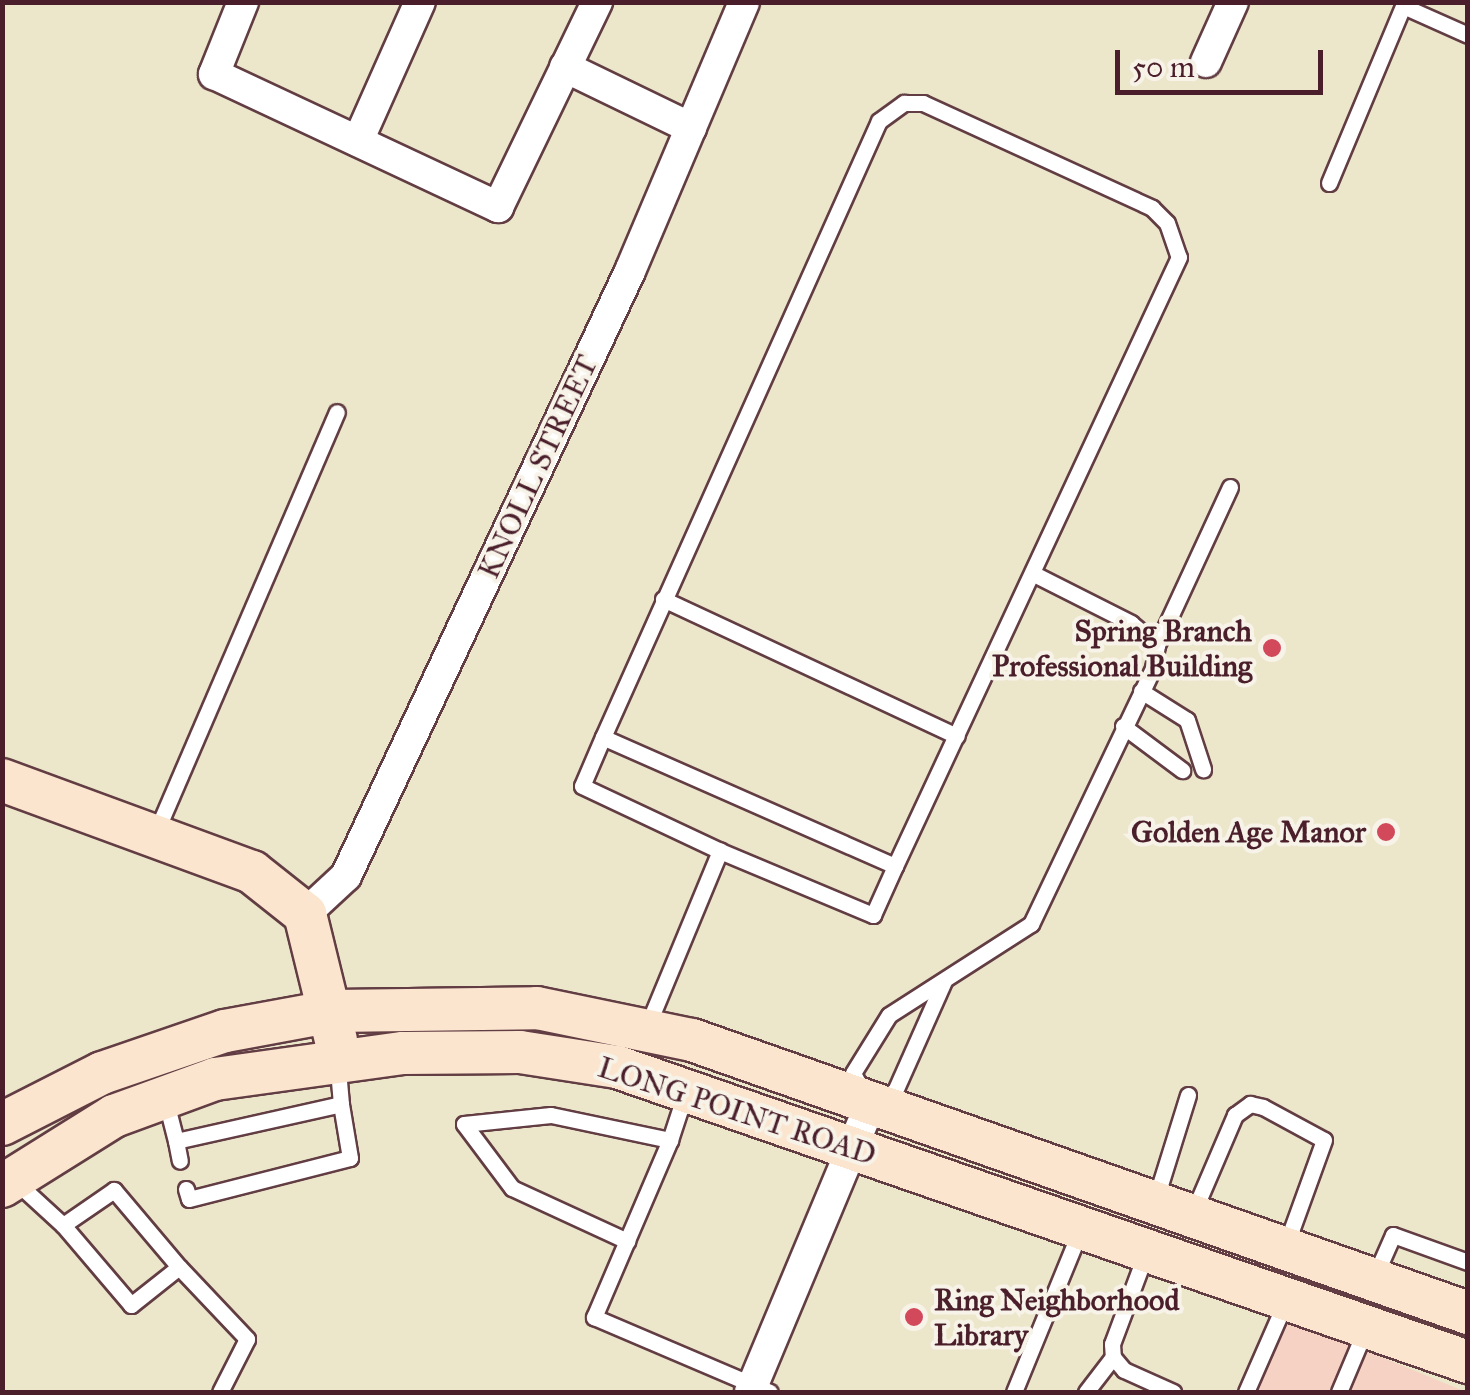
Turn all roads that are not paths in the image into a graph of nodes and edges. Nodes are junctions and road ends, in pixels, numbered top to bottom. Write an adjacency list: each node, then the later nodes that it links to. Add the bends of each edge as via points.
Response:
1 (242, 2): 10 (street, via 214,74)
2 (420, 2): 10 (street)
3 (596, 2): 8 (street)
4 (744, 2): 9 (street, KNOLL STREET)
5 (1233, 2): 7 (street)
6 (1468, 35): 11 (lane, via 1403,6)
7 (1206, 62)
8 (566, 67): 9 (street); 10 (street, via 498,206)
9 (691, 128): 27 (street, KNOLL STREET, via 346,876)
10 (358, 141)
11 (1329, 183)
12 (337, 412): 24 (lane)
13 (1230, 488): 16 (lane)
14 (1036, 575): 15 (lane, via 1179,257 1167,224 1152,208 923,103 904,103 879,122); 16 (lane, via 1131,623); 19 (lane)
15 (663, 599): 19 (lane); 20 (lane)
16 (1157, 645): 17 (lane)
17 (1141, 691): 18 (lane); 21 (lane, via 1187,720)
18 (1123, 726): 22 (lane); 28 (lane, via 1032,924)
19 (957, 736): 26 (lane)
20 (603, 737): 25 (lane, via 582,786); 26 (lane)
21 (1204, 769)
22 (1182, 770)
23 (2, 780): 24 (main road)
24 (155, 836): 27 (main road, via 252,872)
25 (720, 851): 26 (lane, via 873,914); 30 (lane)
26 (895, 866)
27 (305, 914): 29 (main road)
28 (944, 981): 36 (lane, via 895,1091); 36 (lane, via 911,996 865,1048 853,1073)
29 (334, 1011): 30 (main road, LONG POINT ROAD, via 491,1004); 31 (main road); 38 (main road, LONG POINT ROAD, via 225,1030 160,1050)
30 (645, 1032): 36 (main road, LONG POINT ROAD, via 692,1040)
31 (338, 1060): 32 (main road, LONG POINT ROAD, via 520,1052 617,1067); 33 (main road, LONG POINT ROAD); 35 (lane)
32 (686, 1090): 40 (lane); 42 (main road, LONG POINT ROAD)
33 (164, 1094): 41 (lane); 44 (main road, LONG POINT ROAD, via 114,1116)
34 (1188, 1095): 46 (lane)
35 (341, 1104): 37 (lane); 45 (lane, via 350,1158 282,1170 188,1200)
36 (870, 1105): 42 (street); 46 (main road, LONG POINT ROAD)
37 (269, 1120): 39 (lane); 41 (lane)
38 (2, 1124)
39 (274, 1137)
40 (670, 1140): 49 (lane); 49 (lane, via 551,1115 464,1124 512,1188)
41 (176, 1141): 43 (lane)
42 (854, 1146): 48 (main road, LONG POINT ROAD); 60 (street)
43 (180, 1161)
44 (8, 1183): 47 (lane)
45 (186, 1189)
46 (1172, 1211): 50 (main road, LONG POINT ROAD); 50 (lane, via 1234,1115 1250,1104 1263,1107 1324,1140)
47 (64, 1225): 53 (lane, via 114,1190); 53 (lane, via 131,1305)
48 (1081, 1227): 51 (main road, LONG POINT ROAD); 62 (lane)
49 (626, 1241): 60 (lane, via 594,1317)
50 (1284, 1248): 54 (main road, LONG POINT ROAD)
51 (1147, 1250): 55 (main road, LONG POINT ROAD); 58 (lane)
52 (1468, 1262): 54 (lane, via 1393,1235)
53 (179, 1267): 61 (lane, via 247,1339)
54 (1374, 1278): 56 (main road, LONG POINT ROAD)
55 (1288, 1297): 57 (main road, LONG POINT ROAD); 65 (lane)
56 (1468, 1313)
57 (1368, 1324): 59 (main road, LONG POINT ROAD); 66 (lane)
58 (1113, 1357): 63 (lane); 64 (lane, via 1124,1370)
59 (1468, 1362)
60 (758, 1390)
61 (220, 1392)
62 (1014, 1392)
63 (1086, 1392)
64 (1173, 1392)
65 (1246, 1392)
66 (1340, 1392)

